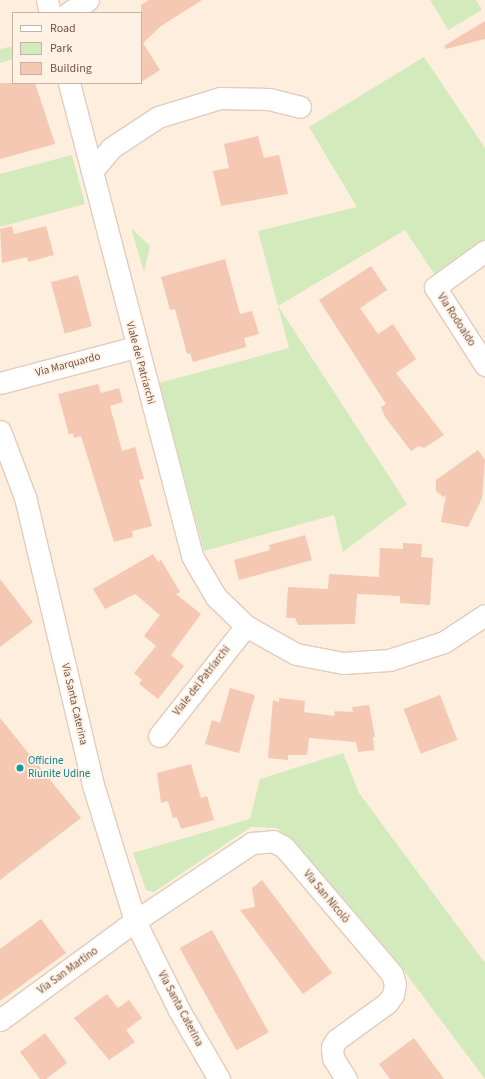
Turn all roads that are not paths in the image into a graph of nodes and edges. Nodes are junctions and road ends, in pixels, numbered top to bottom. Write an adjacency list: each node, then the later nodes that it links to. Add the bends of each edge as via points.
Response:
1 (47, 0): 3 (street)
2 (88, 0): 4 (street)
3 (50, 12)
4 (70, 12)
5 (69, 84): 7 (street, Viale dei Patriarchi)
6 (300, 107): 7 (street, via 269,99 220,98 158,117 111,148)
7 (92, 170): 9 (street, Viale dei Patriarchi)
8 (485, 251): 10 (street, Via Rodoaldo, via 435,287)
9 (135, 346): 11 (street, Via Marquardo); 14 (street, Viale dei Patriarchi, via 192,556 216,597)
10 (485, 365)
11 (0, 383)
12 (0, 431): 16 (street, Via Santa Caterina, via 25,497 93,785)
13 (485, 615): 14 (street, Viale dei Patriarchi, via 444,642 389,660 343,663 296,654)
14 (246, 626): 15 (street, Viale dei Patriarchi)
15 (159, 736)
16 (135, 921): 17 (street, Via San Martino); 18 (street, Via Santa Caterina, via 179,1010); 19 (street, Via San Nicolò, via 252,843 273,841 284,847 392,974 395,984 393,995 387,1003 336,1040 332,1047 333,1058)
17 (0, 1020)
18 (219, 1079)
19 (346, 1079)

